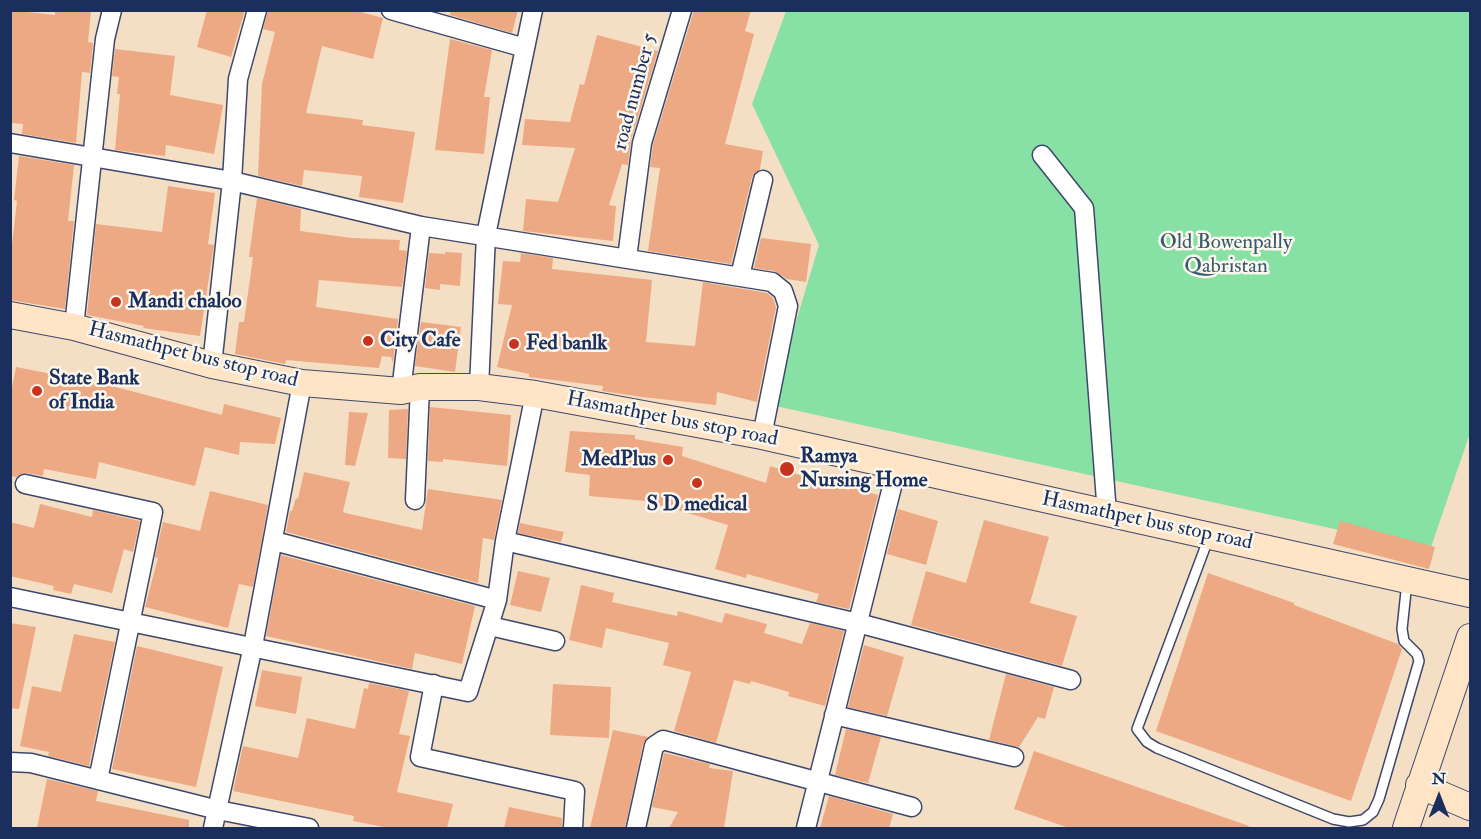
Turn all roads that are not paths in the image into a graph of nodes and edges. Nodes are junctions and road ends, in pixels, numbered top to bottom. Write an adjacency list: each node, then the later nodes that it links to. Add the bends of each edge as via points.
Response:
1 (112, 10): 9 (street)
2 (256, 10): 11 (street, via 238,79)
3 (391, 10): 6 (street)
4 (533, 10): 6 (street)
5 (682, 10): 14 (street, road number 5, via 642,143)
6 (525, 48): 13 (street)
7 (10, 143): 9 (street)
8 (1042, 155): 27 (street, via 1084,208)
9 (91, 156): 11 (street); 17 (street)
10 (763, 180): 15 (street)
11 (232, 181): 12 (street); 18 (street)
12 (421, 226): 13 (street); 21 (street)
13 (486, 235): 14 (street); 20 (street)
14 (627, 258): 15 (street)
15 (740, 276): 23 (street, via 780,286 788,306)
16 (10, 315): 17 (street, Hasmathpet bus stop road)
17 (74, 327): 18 (street, Hasmathpet bus stop road)
18 (212, 365): 19 (street, Hasmathpet bus stop road)
19 (302, 383): 21 (street, Hasmathpet bus stop road); 29 (street)
20 (479, 387): 21 (street, Hasmathpet bus stop road); 22 (street, Hasmathpet bus stop road)
21 (410, 389): 26 (street)
22 (536, 394): 23 (street, Hasmathpet bus stop road); 30 (street)
23 (762, 436): 24 (street, Hasmathpet bus stop road)
24 (897, 467): 27 (street, Hasmathpet bus stop road); 36 (street)
25 (25, 484): 35 (street, via 153,512)
26 (415, 500)
27 (1107, 514): 28 (street, Hasmathpet bus stop road)
28 (1209, 536): 31 (street, Hasmathpet bus stop road); 31 (lane, via 1137,729 1157,748 1333,819 1363,820 1373,812 1378,799 1419,661 1404,641 1402,629)
29 (274, 541): 34 (street); 40 (street)
30 (505, 541): 34 (street); 36 (street)
31 (1408, 580): 32 (street, Hasmathpet bus stop road)
32 (1470, 594)
33 (10, 597): 35 (street)
34 (496, 600): 37 (street)
35 (129, 622): 40 (street); 46 (street)
36 (858, 623): 41 (street); 43 (street)
37 (490, 626): 39 (street); 42 (street, via 468,692)
38 (1470, 637): 48 (street)
39 (555, 641)
40 (253, 646): 42 (street); 51 (street)
41 (1071, 680)
42 (434, 684): 54 (street, via 420,757 575,791)
43 (834, 715): 44 (street); 47 (street)
44 (1014, 757)
45 (10, 762): 46 (street, via 31,763)
46 (98, 780): 51 (street)
47 (816, 783): 49 (street); 55 (street, via 663,740 654,746); 56 (street)
48 (1419, 785): 50 (street); 57 (street)
49 (912, 807)
50 (1470, 807)
51 (218, 810): 52 (street); 53 (street)
52 (213, 828)
53 (309, 828)
54 (573, 828)
55 (636, 828)
56 (806, 828)
57 (1406, 828)

